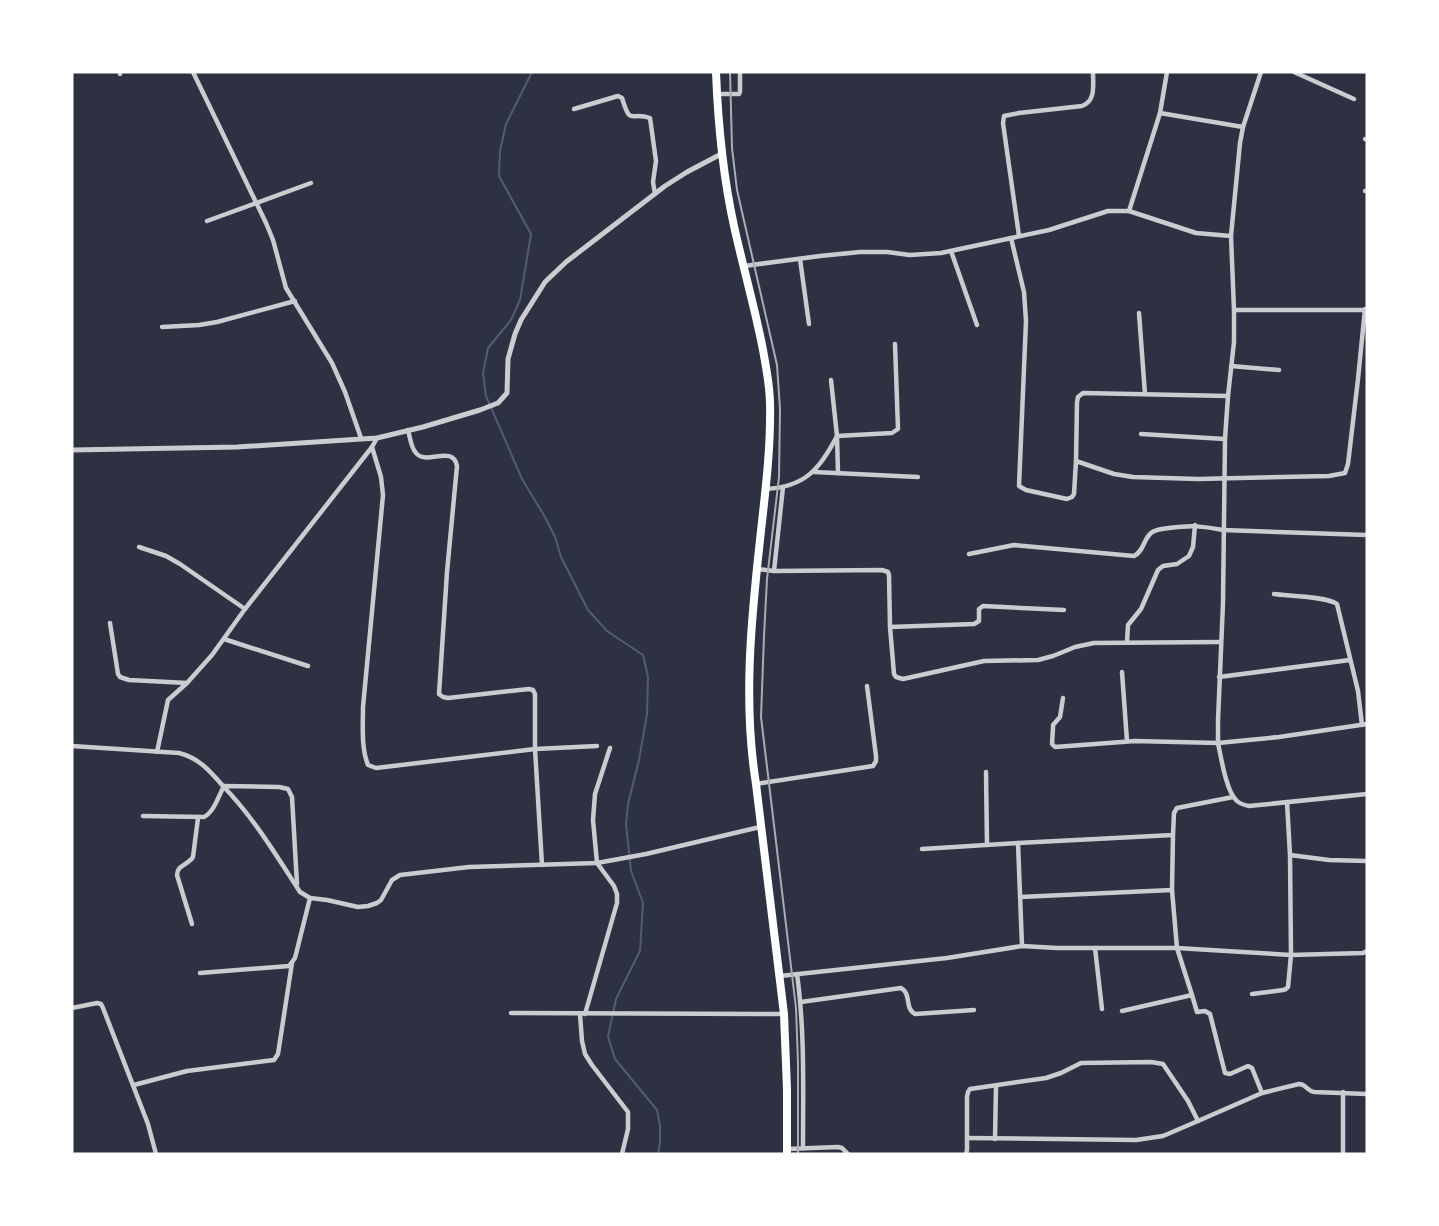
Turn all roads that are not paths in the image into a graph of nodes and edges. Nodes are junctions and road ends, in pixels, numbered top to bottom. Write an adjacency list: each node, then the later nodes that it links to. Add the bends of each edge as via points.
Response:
1 (194, 72): 16 (street)
2 (716, 72): 8 (highway)
3 (740, 72): 8 (street, via 739,94)
4 (1093, 72): 19 (street, via 1092,98 1088,104 1004,116)
5 (1167, 72): 11 (street)
6 (1261, 72): 12 (street)
7 (1293, 72): 9 (street)
8 (717, 94): 13 (highway)
9 (1354, 99)
10 (574, 109): 15 (street, via 618,96 630,116 650,118 656,161)
11 (1160, 113): 12 (street); 17 (street)
12 (1243, 127): 20 (street)
13 (723, 153): 15 (street); 24 (highway)
14 (311, 183): 16 (street)
15 (655, 194): 38 (street, via 545,282 515,334 508,359 507,393 498,403)
16 (257, 203): 18 (street); 25 (street, via 273,240 286,288)
17 (1129, 211): 19 (street, via 1108,211 1060,228); 20 (street, via 1196,233)
18 (207, 221)
19 (1019, 236): 21 (street)
20 (1231, 236): 27 (street)
21 (1011, 238): 22 (street); 46 (street, via 1024,292 1026,321 1019,486 1068,499 1074,494)
22 (951, 251): 23 (street, via 919,255 860,252); 30 (street)
23 (801, 259): 24 (street); 29 (street)
24 (744, 267): 52 (highway, via 770,401)
25 (295, 301): 31 (street, via 218,322); 41 (street, via 332,363)
26 (1366, 309): 27 (street); 50 (street, via 1345,473)
27 (1234, 310): 33 (street)
28 (1139, 313): 36 (street)
29 (809, 324)
30 (977, 325)
31 (162, 327)
32 (895, 344): 40 (street, via 898,429 892,433)
33 (1232, 366): 34 (street); 37 (street)
34 (1279, 370)
35 (831, 380): 40 (street)
36 (1145, 394): 37 (street); 46 (street, via 1083,393 1078,397)
37 (1228, 396): 43 (street)
38 (408, 430): 42 (street); 81 (street, via 417,455 453,457 457,466 439,694 448,698 533,690)
39 (1141, 434): 43 (street)
40 (837, 436): 47 (street); 48 (street)
41 (360, 438): 42 (street); 45 (street, via 237,447)
42 (376, 438): 44 (street)
43 (1225, 439): 50 (street)
44 (372, 447): 61 (street); 81 (street, via 383,495 363,707 368,765 376,768)
45 (72, 450)
46 (1076, 461): 50 (street, via 1123,476)
47 (814, 472): 48 (street); 51 (street)
48 (838, 474): 49 (street)
49 (918, 477)
50 (1223, 479): 54 (street)
51 (783, 487): 52 (street); 59 (street)
52 (766, 489): 58 (highway)
53 (1195, 525): 54 (street); 57 (street, via 1152,532 1134,556 1014,545); 66 (street, via 1191,554 1158,570 1141,609 1128,625)
54 (1223, 530): 55 (street); 67 (street)
55 (1367, 535)
56 (139, 547): 61 (street, via 180,564)
57 (969, 554)
58 (757, 569): 59 (street); 84 (highway, via 749,662)
59 (774, 571): 64 (street, via 888,572)
60 (1274, 594): 68 (street, via 1334,602)
61 (245, 609): 65 (street)
62 (1064, 610): 64 (street, via 983,606 979,609 979,621 974,624)
63 (110, 623): 72 (street, via 120,677)
64 (890, 627): 66 (street, via 894,674 899,678 993,660 1038,660 1087,644)
65 (224, 639): 69 (street); 72 (street)
66 (1127, 642): 67 (street)
67 (1220, 642): 71 (street)
68 (1350, 660): 71 (street); 75 (street)
69 (308, 666)
70 (1122, 672): 76 (street)
71 (1219, 677): 77 (street)
72 (187, 683): 82 (street, via 168,700)
73 (867, 686): 84 (street, via 876,756 873,766)
74 (1063, 698): 76 (street, via 1060,717 1053,725 1053,746)
75 (1365, 724): 77 (street)
76 (1127, 741): 77 (street)
77 (1218, 743): 87 (street)
78 (597, 746): 81 (street)
79 (72, 747): 82 (street)
80 (610, 748): 98 (street, via 594,803)
81 (535, 749): 99 (street)
82 (157, 752): 85 (street, via 190,756)
83 (986, 772): 94 (street)
84 (756, 784): 91 (highway)
85 (224, 786): 90 (street, via 210,814); 100 (street, via 247,812); 100 (street, via 279,787 290,791)
86 (1367, 794): 88 (street)
87 (1233, 797): 88 (street, via 1249,806); 92 (street, via 1177,808)
88 (1287, 802): 96 (street)
89 (143, 816): 90 (street)
90 (198, 818): 104 (street, via 193,857 177,872)
91 (760, 827): 98 (street); 113 (highway)
92 (1173, 835): 93 (street); 101 (street)
93 (1018, 843): 94 (street); 102 (street)
94 (987, 845): 95 (street)
95 (922, 849)
96 (1290, 855): 97 (street); 109 (street)
97 (1367, 861)
98 (597, 863): 99 (street); 122 (street, via 614,886 617,903)
99 (542, 865): 103 (street, via 469,867 400,875 392,880 381,900 368,906)
100 (297, 886): 103 (street)
101 (1172, 890): 102 (street); 107 (street)
102 (1020, 897): 105 (street)
103 (310, 898): 110 (street)
104 (192, 924)
105 (1022, 946): 106 (street); 112 (street)
106 (1095, 948): 107 (street); 118 (street)
107 (1177, 948): 109 (street); 114 (street)
108 (1367, 951): 109 (street)
109 (1291, 955): 115 (street, via 1287,989)
110 (292, 963): 111 (street, via 286,967); 124 (street, via 274,1060 187,1071)
111 (200, 973)
112 (797, 974): 113 (street); 116 (street)
113 (780, 976): 123 (highway)
114 (1192, 994): 120 (street); 127 (street, via 1197,1012 1210,1014 1225,1073 1250,1066)
115 (1252, 994)
116 (801, 1002): 119 (street, via 901,988 915,1014); 132 (street)
117 (72, 1008): 124 (street, via 101,1004)
118 (1102, 1009)
119 (974, 1010)
120 (1122, 1011)
121 (512, 1013): 122 (street)
122 (582, 1014): 123 (street); 135 (street, via 585,1054 628,1112)
123 (784, 1014): 133 (highway)
124 (134, 1085): 134 (street)
125 (996, 1086): 129 (street, via 1052,1077 1081,1063 1158,1062 1163,1064); 130 (street, via 968,1092); 131 (street)
126 (1343, 1092): 127 (street, via 1314,1092 1299,1084); 128 (street); 138 (street)
127 (1262, 1093): 129 (street)
128 (1367, 1094)
129 (1198, 1121): 131 (street, via 1163,1136 1136,1140)
130 (967, 1138): 131 (street); 137 (street)
131 (995, 1139)
132 (802, 1148): 133 (street); 136 (street, via 840,1147)
133 (787, 1152)
134 (156, 1154)
135 (622, 1154)
136 (848, 1154)
137 (966, 1154)
138 (1343, 1154)

